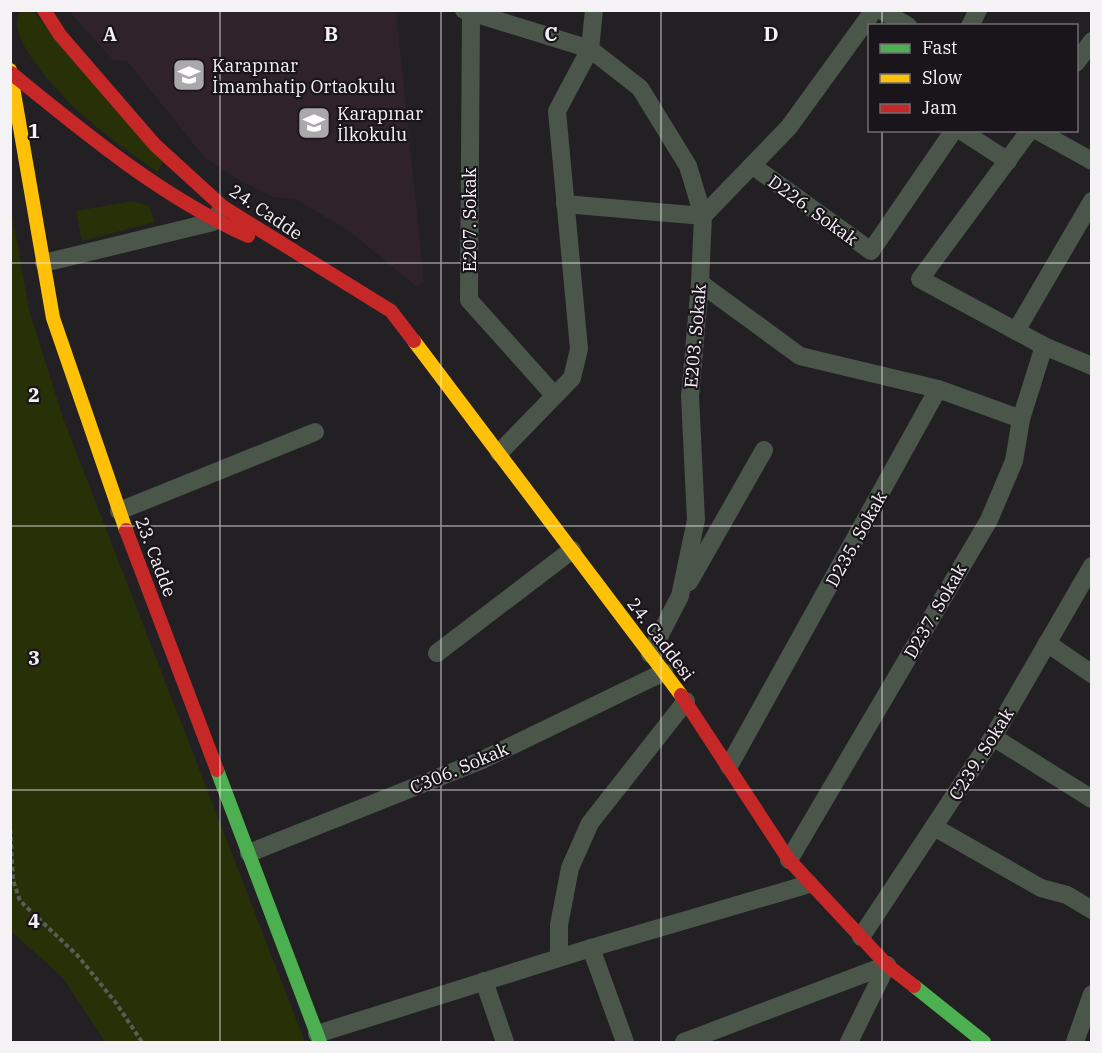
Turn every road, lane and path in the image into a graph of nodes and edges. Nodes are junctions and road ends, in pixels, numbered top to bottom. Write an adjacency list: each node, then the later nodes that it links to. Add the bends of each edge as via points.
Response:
1 (44, 10): 22 (street, 24. Cadde, via 60,35)
2 (594, 10): 10 (street)
3 (874, 10): 19 (street, via 789,127)
4 (881, 10): 7 (street)
5 (978, 10): 8 (street)
6 (467, 12): 10 (street); 31 (street, E207. Sokak, via 469,300)
7 (905, 24)
8 (971, 24)
9 (1092, 41): 11 (street)
10 (590, 49): 21 (street, via 557,111); 23 (street, E203. Sokak, via 640,88 688,166)
11 (1078, 62)
12 (11, 71): 22 (street, 24. Cadde, via 150,184); 25 (street, 23. Cadde)
13 (953, 132): 19 (street, D226. Sokak, via 871,251)
14 (963, 132): 17 (street)
15 (1029, 132): 17 (street)
16 (1040, 132): 18 (street)
17 (1008, 161): 27 (street, via 920,279)
18 (1092, 161)
19 (753, 166): 23 (street)
20 (1092, 201): 27 (street)
21 (566, 204): 23 (street); 31 (street, via 579,349 572,378)
22 (218, 214): 24 (street, 24. Cadde); 25 (street)
23 (703, 216): 26 (street, E203. Sokak)
24 (307, 260): 35 (street, 24. Caddesi, via 391,311)
25 (45, 263): 36 (street, 23. Cadde, via 52,318)
26 (700, 283): 30 (street, via 800,356); 39 (street, E203. Sokak, via 690,396 696,520)
27 (1016, 331): 28 (street)
28 (1044, 346): 29 (street); 32 (street, D237. Sokak)
29 (1092, 366)
30 (938, 389): 32 (street); 47 (street, D235. Sokak)
31 (554, 395): 35 (street)
32 (1021, 419): 52 (street, D237. Sokak, via 1014,461 989,520)
33 (315, 432): 36 (street)
34 (764, 450): 39 (street)
35 (499, 453): 37 (street, 24. Caddesi)
36 (120, 511): 51 (street, 23. Cadde)
37 (572, 550): 41 (street); 42 (street, 24. Caddesi)
38 (1092, 566): 40 (street, C239. Sokak)
39 (680, 596): 42 (street, E203. Sokak)
40 (1047, 643): 44 (street); 46 (street, C239. Sokak)
41 (437, 653)
42 (650, 654): 43 (street, 24. Caddesi)
43 (664, 672): 45 (street, 24. Caddesi); 51 (street, C306. Sokak, via 480,761)
44 (1092, 674)
45 (686, 701): 47 (street, 24. Caddesi); 57 (street, via 590,823 570,868 559,925)
46 (993, 737): 48 (street); 50 (street, C239. Sokak)
47 (729, 766): 52 (street, 24. Caddesi)
48 (1092, 799)
49 (10, 822): 63 (path, via 13,880 20,901 78,956)
50 (934, 827): 54 (street, via 1041,888 1067,895); 55 (street, C239. Sokak)
51 (249, 853): 62 (street, 23. Cadde)
52 (789, 860): 53 (street, 24. Caddesi)
53 (809, 885): 55 (street, 24. Caddesi); 56 (street)
54 (1092, 910)
55 (861, 937): 58 (street, 24. Caddesi)
56 (591, 948): 57 (street); 65 (street)
57 (560, 957): 59 (street)
58 (887, 965): 61 (street); 67 (street); 68 (street, 24. Caddesi)
59 (484, 981): 62 (street); 64 (street)
60 (1092, 994): 69 (street)
61 (723, 1036): 66 (street)
62 (319, 1038)
63 (142, 1042)
64 (505, 1042)
65 (625, 1042)
66 (684, 1042)
67 (849, 1042)
68 (984, 1042)
69 (1075, 1042)

